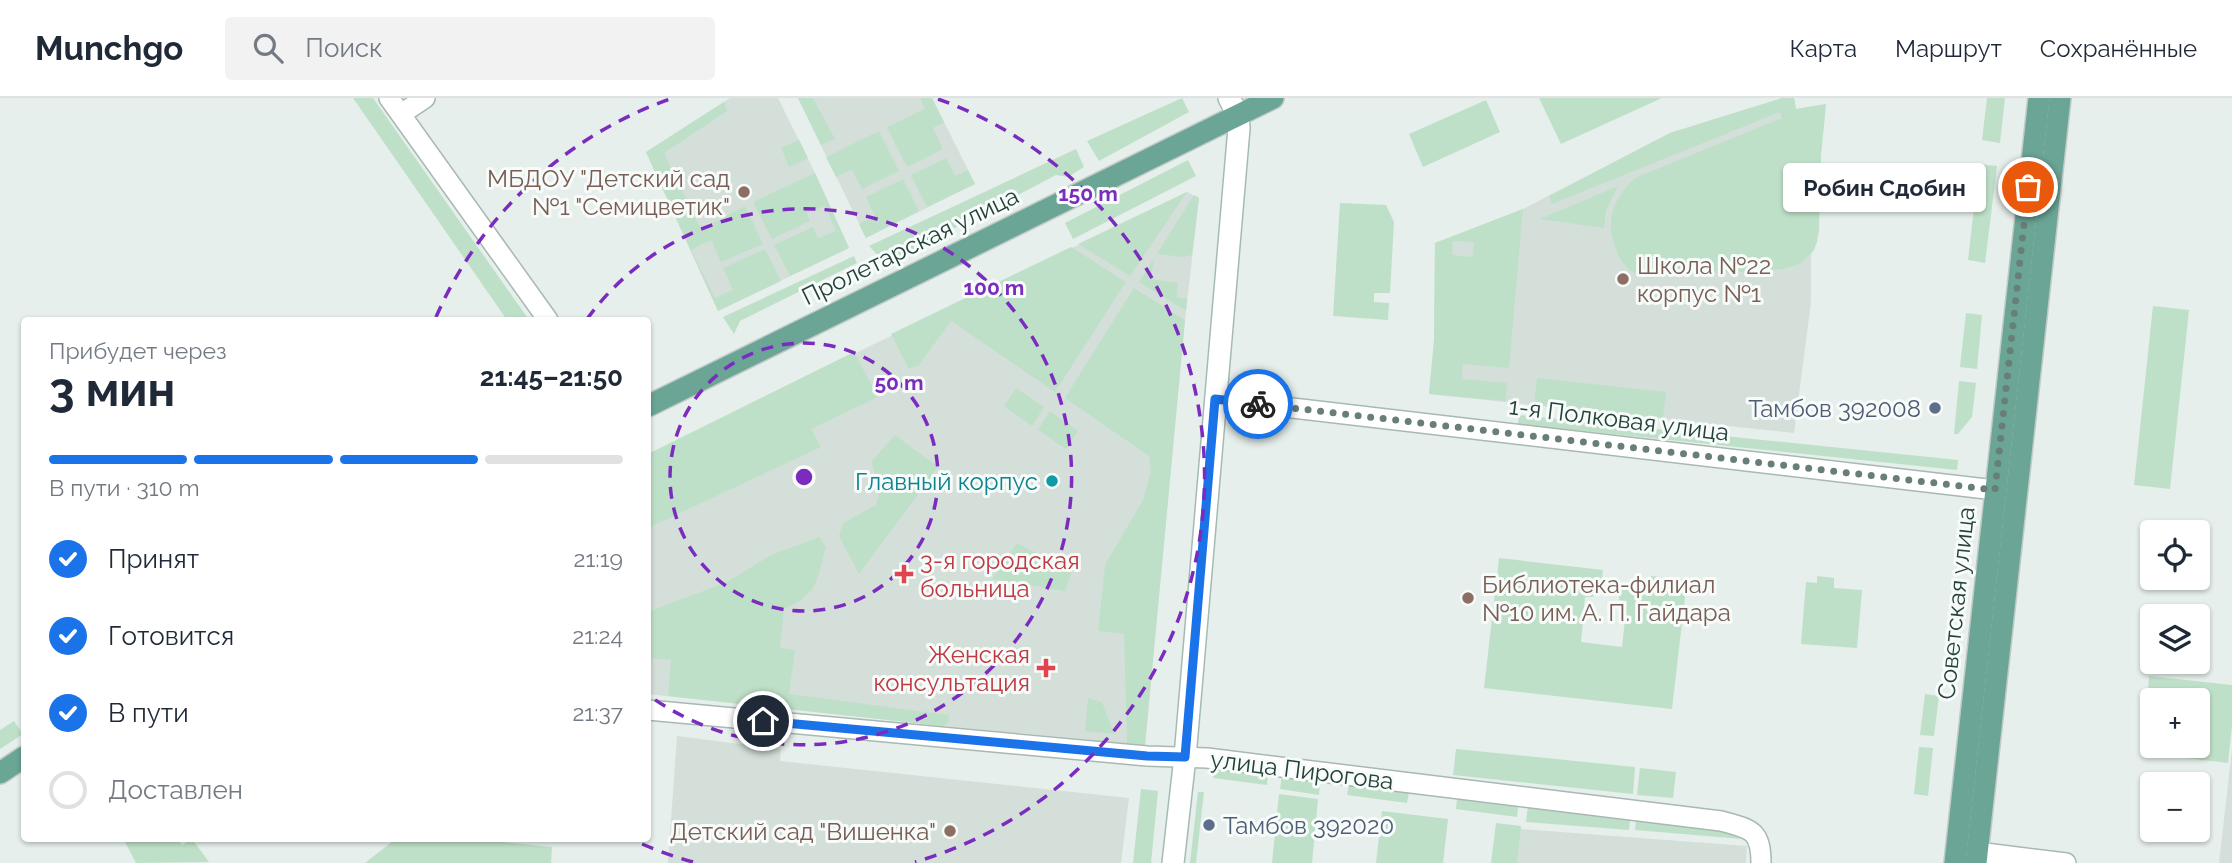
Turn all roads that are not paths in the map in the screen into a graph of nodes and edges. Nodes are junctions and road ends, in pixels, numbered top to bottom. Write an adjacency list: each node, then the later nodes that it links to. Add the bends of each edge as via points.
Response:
1 (425, 98): 5 (street)
2 (1273, 98): 6 (main road, Пролетарская улица)
3 (2039, 98): 10 (main road, Советская улица)
4 (2060, 98): 11 (main road)
5 (395, 106): 7 (street)
6 (1234, 106): 8 (main road, via 1239,128); 9 (main road, Пролетарская улица)
7 (546, 317)
8 (1215, 399): 10 (street, 1-я Полковая улица); 13 (main road)
9 (651, 404)
10 (1995, 490): 11 (main road, 1-я Полковая улица); 19 (main road, Советская улица)
11 (2016, 493): 16 (main road)
12 (651, 710): 13 (street, улица Пирогова)
13 (1185, 757): 17 (main road); 18 (street, улица Пирогова, via 1721,821 1755,833)
14 (21, 759): 15 (main road)
15 (0, 773)
16 (1977, 858): 20 (street)
17 (1173, 863)
18 (1761, 863)
19 (1955, 863)
20 (2066, 863)

